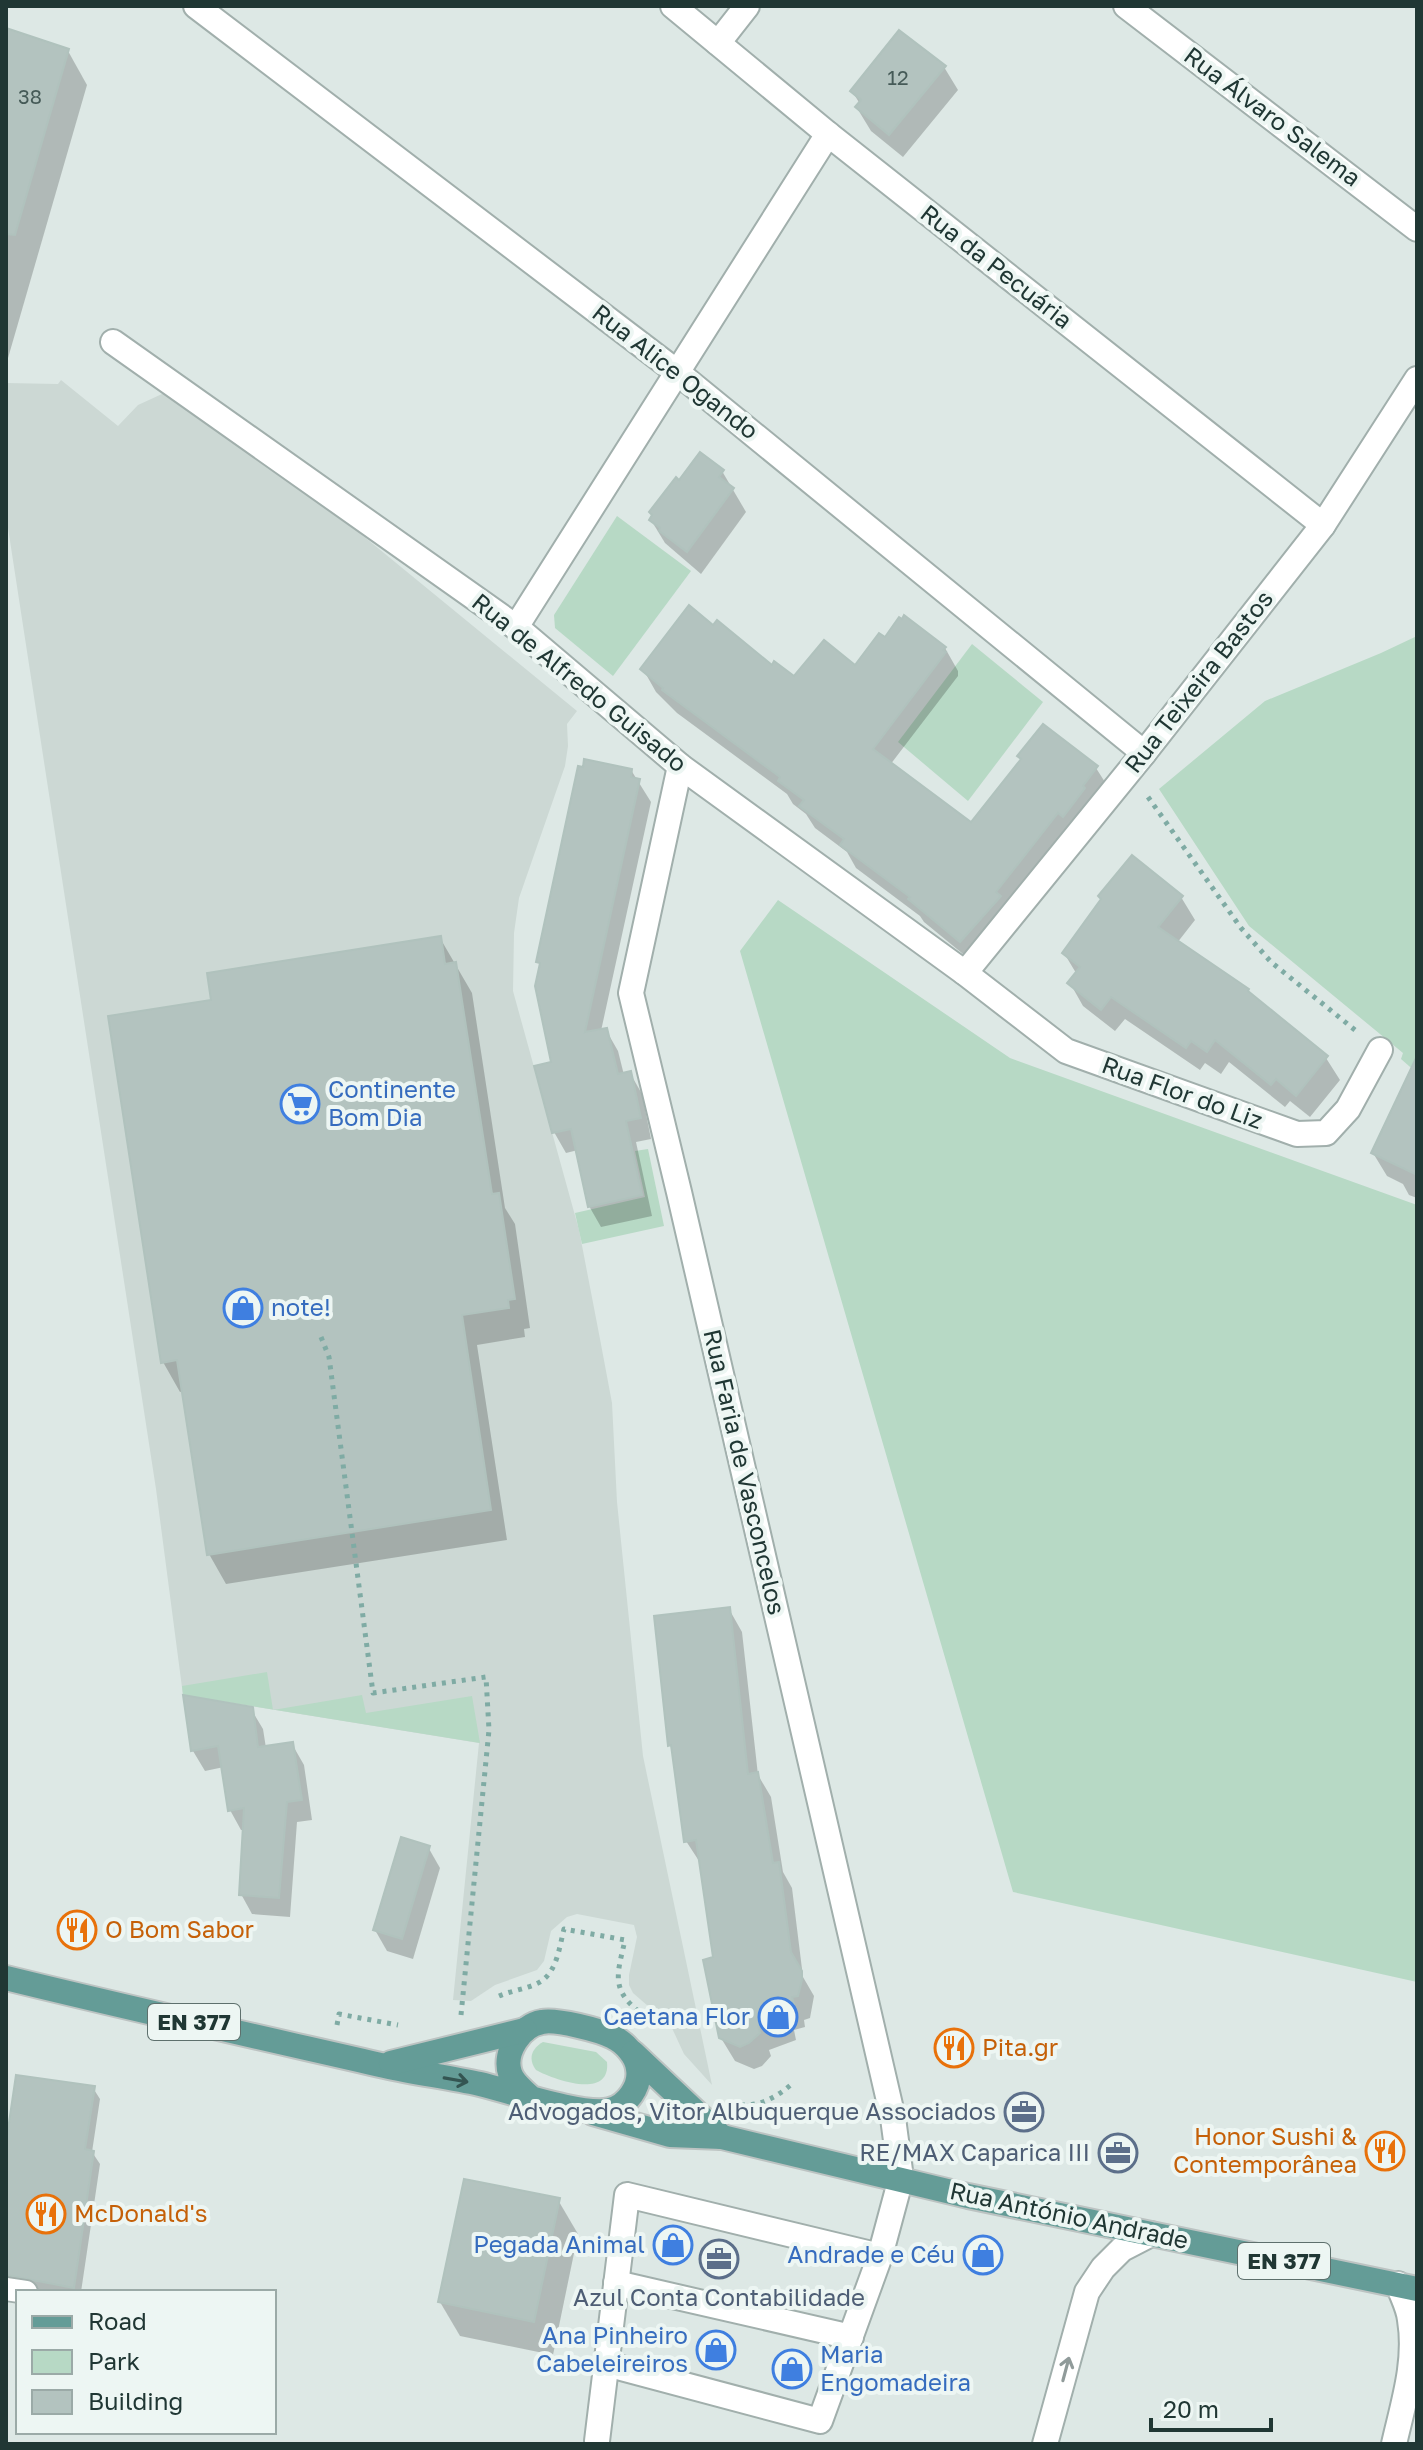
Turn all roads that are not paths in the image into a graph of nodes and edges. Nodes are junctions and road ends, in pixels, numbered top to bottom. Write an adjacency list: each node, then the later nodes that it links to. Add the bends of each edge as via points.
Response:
1 (196, 6): 9 (street, Rua Alice Ogando)
2 (673, 6): 5 (street, Rua da Pecuária)
3 (747, 6): 5 (street)
4 (1126, 6): 7 (street, Rua Álvaro Salema)
5 (718, 43): 6 (street, Rua da Pecuária)
6 (828, 134): 9 (street); 11 (street, Rua da Pecuária)
7 (1417, 229)
8 (113, 342): 12 (street, Rua de Alfredo Guisado)
9 (677, 372): 12 (street); 13 (street, Rua Alice Ogando)
10 (1417, 379): 11 (street, Rua Teixeira Bastos)
11 (1323, 525): 13 (street, Rua Teixeira Bastos)
12 (516, 627): 14 (street, Rua de Alfredo Guisado)
13 (1144, 753): 15 (street, Rua Teixeira Bastos)
14 (680, 766): 15 (street, Rua de Alfredo Guisado); 24 (street, Rua Faria de Vasconcelos, via 631,993 893,2118)
15 (965, 973): 16 (street, Rua Flor do Liz, via 1066,1051 1297,1134 1326,1133 1348,1109)
16 (1380, 1050)
17 (6, 1978): 20 (main road, EN 377)
18 (525, 2030): 19 (main road, EN 377, via 541,2022 559,2022 613,2036); 20 (main road, EN 377); 21 (main road, via 509,2057 509,2071)
19 (630, 2050): 22 (main road, via 639,2068 627,2100 612,2110); 23 (main road, EN 377)
20 (383, 2065): 21 (main road, EN 377, one-way to 21)
21 (529, 2096): 22 (main road, EN 377)
22 (590, 2112): 23 (main road, Rua António Andrade / EN 377, via 670,2135)
23 (722, 2137): 24 (main road, Rua António Andrade / EN 377)
24 (901, 2178): 25 (main road, Rua António Andrade / EN 377); 26 (street)
25 (1151, 2234): 28 (main road, Rua António Andrade / EN 377); 32 (street, one-way to 25, via 1087,2292 1122,2249)
26 (880, 2256): 27 (street, via 627,2195); 29 (street)
27 (616, 2283): 29 (street); 30 (street)
28 (1408, 2287): 33 (street, via 1410,2369)
29 (851, 2337): 30 (street, via 820,2421)
30 (606, 2364): 31 (street)
31 (597, 2441)
32 (1045, 2444)
33 (1394, 2444)

